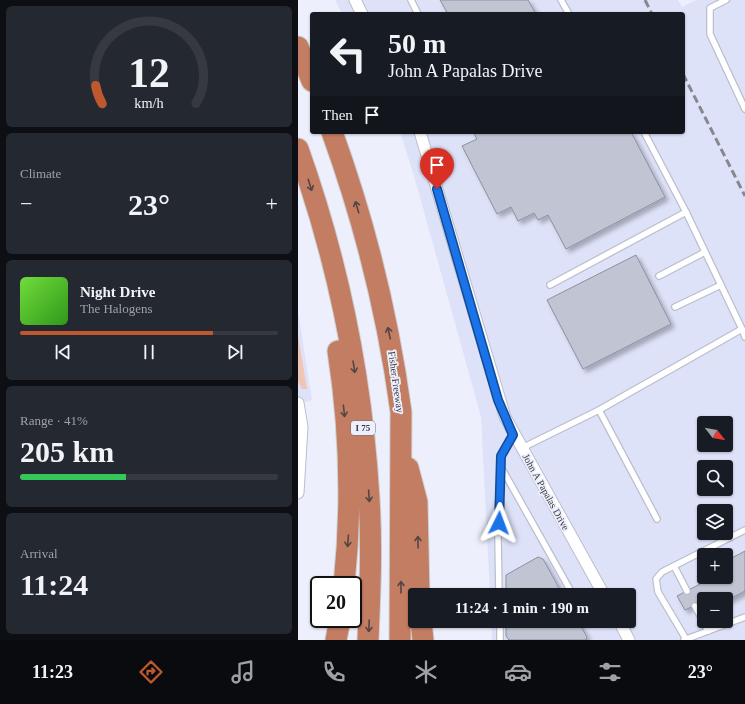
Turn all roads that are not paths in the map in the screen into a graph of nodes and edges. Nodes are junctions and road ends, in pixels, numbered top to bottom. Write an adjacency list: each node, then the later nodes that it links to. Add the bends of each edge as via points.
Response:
1 (355, 0): 5 (street)
2 (411, 0): 6 (lane)
3 (561, 0): 7 (lane)
4 (726, 0): 10 (lane, via 710,8 710,34)
5 (361, 12)
6 (417, 12)
7 (567, 12)
8 (298, 47): 9 (highway)
9 (310, 76)
10 (745, 109)
11 (333, 134): 27 (highway, Fisher Freeway, one-way to 11, via 401,412 380,289)
12 (421, 134): 26 (street, John A Papalas Drive, via 498,400)
13 (645, 134): 15 (lane)
14 (298, 149): 16 (highway, I 75, one-way to 16)
15 (686, 212): 17 (lane); 19 (lane)
16 (322, 220): 34 (highway, one-way to 34, via 321,260 339,362 348,464 348,540); 48 (highway, I 75, one-way to 48, via 353,358 363,428 370,536)
17 (705, 252): 18 (lane); 20 (lane)
18 (659, 276)
19 (550, 284)
20 (720, 285): 21 (lane); 22 (lane)
21 (675, 307)
22 (742, 329): 23 (lane); 25 (lane)
23 (745, 337)
24 (298, 403): 30 (street, via 302,427)
25 (599, 410): 28 (lane); 31 (lane)
26 (513, 435): 28 (street, John A Papalas Drive); 29 (lane, via 501,456)
27 (401, 441): 35 (highway, one-way to 27, via 417,502); 49 (highway, Fisher Freeway, one-way to 27)
28 (522, 448): 38 (street, John A Papalas Drive)
29 (501, 467): 36 (lane); 37 (lane)
30 (298, 493)
31 (657, 518)
32 (745, 530): 33 (lane)
33 (674, 566): 39 (lane); 53 (lane, via 662,572 656,579 658,592)
34 (345, 576)
35 (419, 588)
36 (499, 588)
37 (569, 588)
38 (600, 588)
39 (686, 591)
40 (695, 606): 46 (lane)
41 (745, 617): 46 (lane)
42 (338, 628): 47 (highway)
43 (421, 628): 50 (highway)
44 (500, 628): 51 (lane)
45 (623, 628): 52 (street)
46 (708, 631): 53 (lane)
47 (336, 640)
48 (368, 640)
49 (400, 640)
50 (422, 640)
51 (500, 640)
52 (629, 640)
53 (685, 640)

